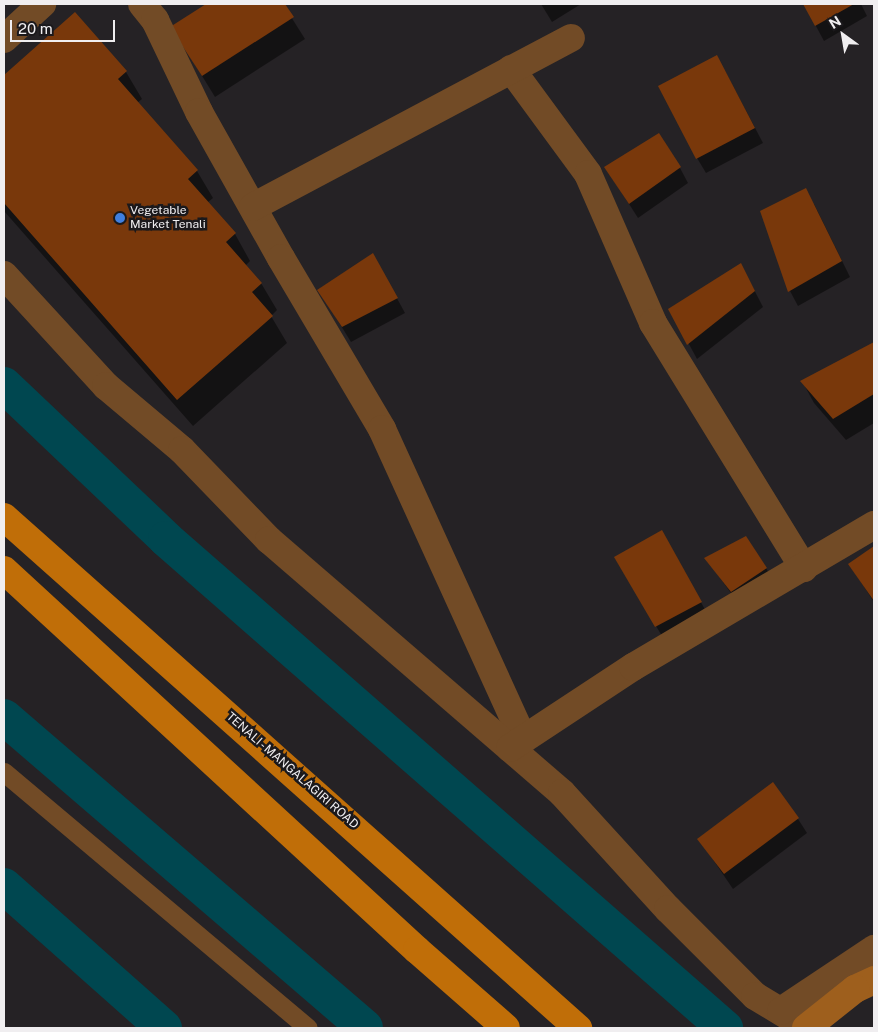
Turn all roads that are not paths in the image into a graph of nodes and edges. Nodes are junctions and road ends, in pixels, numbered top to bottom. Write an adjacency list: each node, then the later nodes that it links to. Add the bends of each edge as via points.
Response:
1 (42, 4): 4 (street)
2 (142, 4): 6 (street, via 155,20 199,112)
3 (571, 38): 5 (street)
4 (4, 39)
5 (512, 69): 6 (street); 10 (street, via 588,174 653,323)
6 (253, 207): 12 (street, via 382,429)
7 (4, 276): 12 (street, via 106,386 182,450 269,540)
8 (4, 517): 19 (main road, TENALI - MANGALAGIRI ROAD)
9 (874, 525): 10 (street)
10 (804, 568): 12 (street, via 633,666)
11 (4, 570): 18 (main road)
12 (517, 743): 16 (street, via 668,909 756,996)
13 (4, 772): 17 (lane)
14 (874, 950): 16 (street)
15 (865, 984): 20 (main road, bridge)
16 (781, 1011): 20 (street)
17 (308, 1028)
18 (506, 1028)
19 (578, 1028)
20 (807, 1028)

